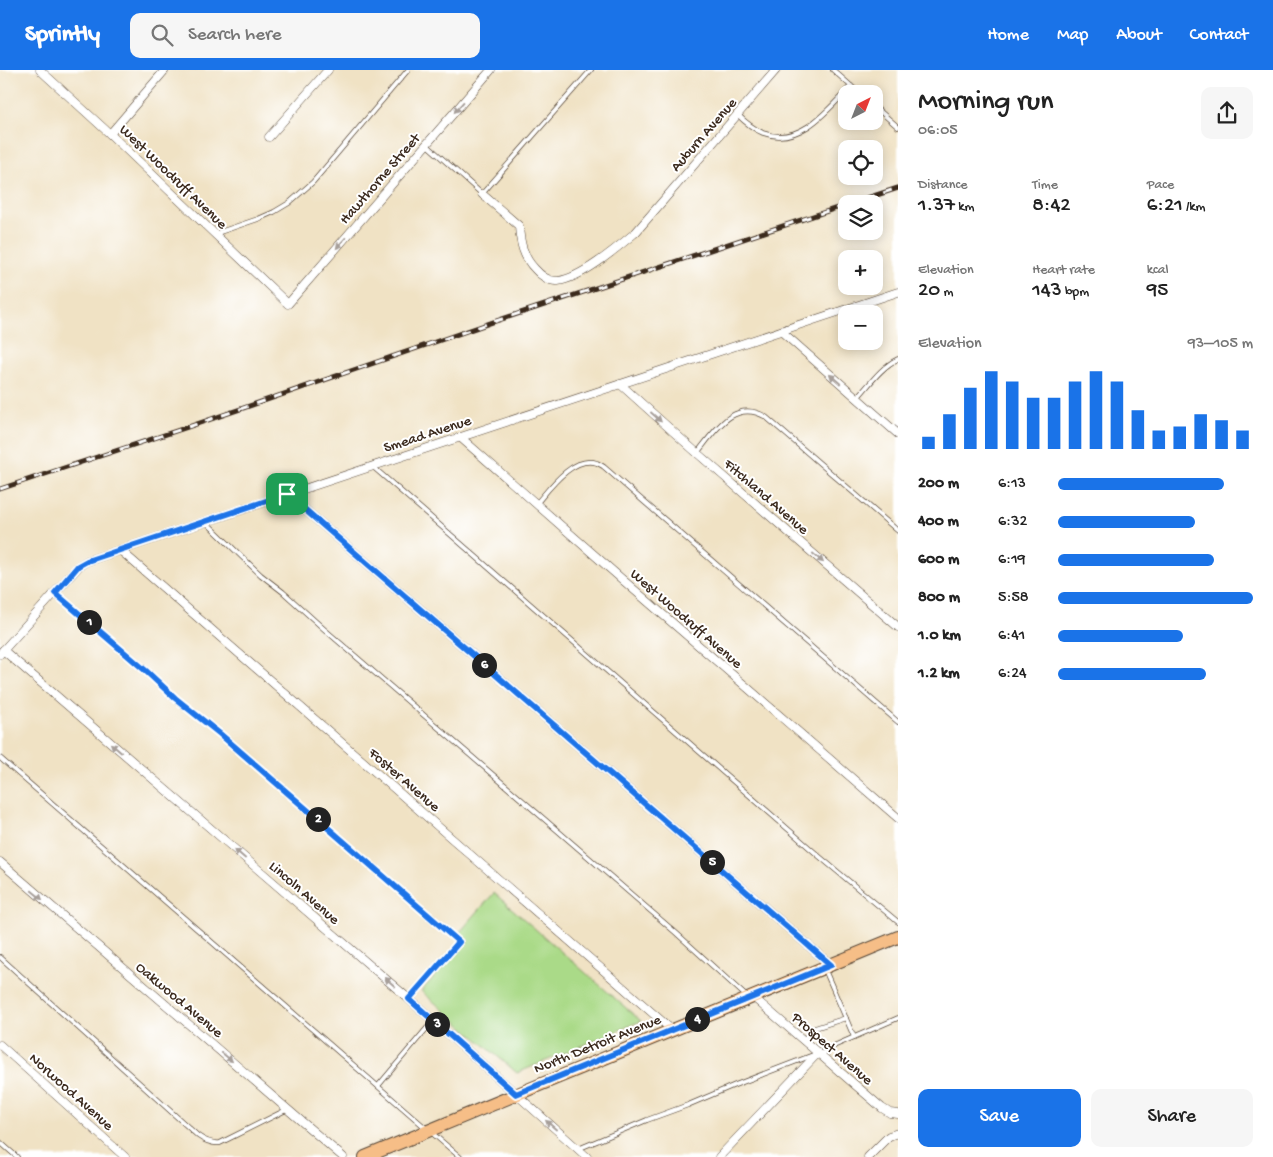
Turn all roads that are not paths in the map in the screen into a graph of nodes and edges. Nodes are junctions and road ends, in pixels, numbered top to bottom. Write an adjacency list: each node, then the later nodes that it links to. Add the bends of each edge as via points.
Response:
1 (40, 70): 16 (street, West Woodruff Avenue)
2 (165, 70): 16 (street)
3 (328, 70): 17 (street)
4 (408, 70): 20 (lane, via 313,182 289,203 258,220)
5 (478, 70): 10 (street)
6 (491, 70): 10 (street, Hawthorne Street)
7 (591, 70): 19 (lane)
8 (776, 70): 14 (street, Auburn Avenue)
9 (833, 70): 11 (lane)
10 (485, 77): 18 (street, Hawthorne Street, one-way to 18)
11 (850, 85)
12 (838, 99): 14 (lane, via 817,120 797,133 786,135 763,133)
13 (883, 114): 15 (lane)
14 (738, 115): 19 (street, Auburn Avenue, via 636,232 610,254 572,277 556,282 543,277 533,267 523,252 519,226)
15 (898, 126)
16 (110, 134): 20 (street, West Woodruff Avenue)
17 (269, 136)
18 (426, 144): 19 (lane); 22 (street, Hawthorne Street, one-way to 22)
19 (482, 194)
20 (214, 234): 22 (street, West Woodruff Avenue)
21 (898, 292): 23 (street, Smead Avenue)
22 (288, 304)
23 (781, 331): 25 (street, Smead Avenue); 26 (street, one-way to 23)
24 (898, 359): 26 (lane, via 883,369)
25 (620, 384): 28 (street, Smead Avenue); 29 (street, Fitchland Avenue, one-way to 29)
26 (857, 398): 27 (street)
27 (898, 434)
28 (460, 437): 30 (street, Smead Avenue); 32 (street, West Woodruff Avenue)
29 (697, 453): 34 (lane, via 730,416 739,412 758,412); 37 (street, Fitchland Avenue, one-way to 37)
30 (372, 466): 31 (street, Smead Avenue); 43 (lane)
31 (287, 494): 33 (street, Smead Avenue); 46 (street)
32 (536, 504): 39 (lane, via 559,478 578,465 588,462 604,467); 41 (street, West Woodruff Avenue)
33 (206, 522): 35 (street, Smead Avenue); 47 (lane, via 261,575)
34 (898, 531)
35 (120, 550): 36 (street, Smead Avenue, via 78,566); 52 (street, Foster Avenue)
36 (55, 593): 38 (street, Smead Avenue); 48 (lane, via 459,942)
37 (898, 627)
38 (2, 652): 48 (street, Lincoln Avenue, one-way to 38)
39 (898, 722)
40 (0, 758): 57 (lane)
41 (898, 818)
42 (0, 862): 59 (street, Oakwood Avenue, one-way to 59)
43 (898, 922)
44 (898, 937): 46 (main road, North Detroit Avenue)
45 (0, 957): 59 (lane, via 205,1141 220,1143)
46 (828, 966): 47 (main road, North Detroit Avenue); 49 (lane)
47 (751, 998): 52 (main road, North Detroit Avenue); 54 (street, Prospect Avenue)
48 (409, 999): 51 (street, Lincoln Avenue)
49 (846, 1018): 53 (lane); 54 (lane, via 815,1028)
50 (898, 1018): 53 (lane)
51 (434, 1021): 57 (lane); 58 (street, Lincoln Avenue)
52 (672, 1030): 58 (main road, North Detroit Avenue)
53 (854, 1037): 56 (lane)
54 (803, 1040): 56 (street, Prospect Avenue)
55 (0, 1045): 66 (street, Norwood Avenue)
56 (819, 1054): 60 (street, Prospect Avenue, via 882,1108); 64 (lane); 71 (street)
57 (378, 1086): 61 (lane)
58 (516, 1094): 61 (main road, North Detroit Avenue); 64 (street, Lincoln Avenue, one-way to 58)
59 (288, 1109): 67 (street, Oakwood Avenue)
60 (898, 1114)
61 (430, 1131): 68 (main road, North Detroit Avenue); 69 (lane)
62 (898, 1133): 72 (street, via 889,1136)
63 (0, 1142): 65 (lane)
64 (578, 1149): 70 (street, Lincoln Avenue)
65 (17, 1157)
66 (125, 1157)
67 (343, 1157)
68 (365, 1157)
69 (460, 1157)
70 (587, 1157)
71 (719, 1157)
72 (868, 1157)

